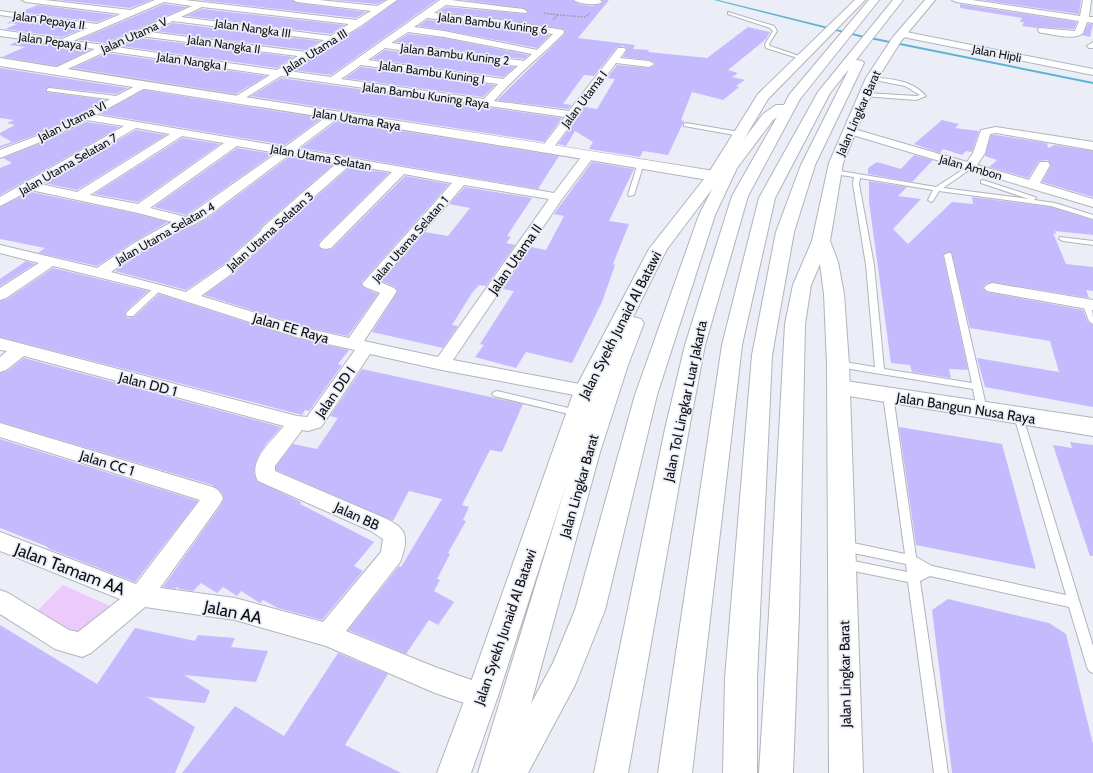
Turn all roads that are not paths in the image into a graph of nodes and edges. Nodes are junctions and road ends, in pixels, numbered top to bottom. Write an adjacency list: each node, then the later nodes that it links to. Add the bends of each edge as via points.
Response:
1 (164, 0): 18 (street); 25 (street)
2 (212, 0): 18 (street, Jalan Utama V)
3 (297, 0): 21 (street)
4 (393, 0): 21 (street, Jalan Utama III)
5 (578, 0): 17 (street)
6 (860, 0): 38 (main road, Jalan Syekh Junaid Al Batawi)
7 (874, 0): 38 (main road, Jalan Tol Lingkar Luar Jakarta)
8 (898, 0): 38 (main road, Jalan Tol Lingkar Luar Jakarta, via 874,31)
9 (930, 0): 37 (main road, Jalan Lingkar Barat)
10 (956, 0): 14 (street)
11 (1005, 0): 19 (street)
12 (1088, 0): 15 (street); 28 (street)
13 (445, 1): 22 (street); 27 (street)
14 (971, 1): 19 (street); 23 (street)
15 (1093, 1)
16 (21, 2): 20 (street); 25 (street)
17 (598, 2)
18 (202, 4): 29 (street, Jalan Utama V); 30 (street)
19 (1026, 8): 28 (street)
20 (0, 9)
21 (379, 9): 30 (street, Jalan Utama III)
22 (523, 11)
23 (966, 11)
24 (0, 13): 31 (street, Jalan Pepaya II)
25 (132, 13): 31 (street)
26 (729, 13): 45 (lane, via 772,27 775,31 767,44 768,47)
27 (426, 15): 32 (street); 43 (street, Jalan Bambu Kuning 6, via 560,32)
28 (1088, 17): 33 (street, via 1079,33)
29 (173, 18): 35 (street, Jalan Utama V); 36 (street, Jalan Nangka III)
30 (359, 23): 36 (street, Jalan Utama III)
31 (98, 27): 39 (street)
32 (406, 29): 40 (street); 43 (street)
33 (1042, 30)
34 (0, 33): 39 (street, Jalan Pepaya I)
35 (140, 33): 41 (street, Jalan Utama V); 44 (street, Jalan Nangka II)
36 (334, 39): 44 (street, Jalan Utama III)
37 (896, 40): 52 (street, Jalan Hipli); 54 (main road, Jalan Lingkar Barat)
38 (843, 41): 45 (main road, Jalan Syekh Junaid Al Batawi); 61 (main road, Jalan Tol Lingkar Luar Jakarta); 148 (main road, Jalan Tol Lingkar Luar Jakarta, via 824,92 767,198 732,345); 149 (main road, via 858,63 808,165 785,232 762,354 741,678)
39 (62, 42): 41 (street, Jalan Pepaya I)
40 (383, 45): 48 (street); 49 (street, Jalan Bambu Kuning 2)
41 (105, 48): 51 (street, Jalan Utama V); 53 (street, Jalan Nangka I)
42 (621, 50): 46 (street, Jalan Utama I)
43 (539, 52): 49 (street)
44 (308, 55): 53 (street, Jalan Utama III)
45 (803, 58): 71 (main road, Jalan Syekh Junaid Al Batawi, via 763,96)
46 (614, 60): 50 (street); 64 (street, Jalan Utama I)
47 (0, 62): 51 (main road, Jalan Utama Raya)
48 (359, 62): 55 (street); 56 (street, Jalan Bambu Kuning I)
49 (527, 64): 56 (street)
50 (649, 64)
51 (56, 70): 57 (main road, Jalan Utama Raya)
52 (1093, 72)
53 (280, 73): 55 (street, Jalan Bambu Kuning Raya); 62 (street, Jalan Utama III)
54 (872, 78): 59 (main road, Jalan Lingkar Barat); 59 (lane, via 907,85 918,89 923,96 916,98)
55 (332, 81): 63 (street, Jalan Bambu Kuning Raya)
56 (505, 82): 63 (street)
57 (143, 85): 60 (street, Jalan Utama VI); 62 (main road, Jalan Utama Raya)
58 (49, 90): 60 (lane)
59 (865, 95): 69 (main road, Jalan Lingkar Barat)
60 (116, 98): 65 (street, Jalan Utama VI)
61 (794, 98): 146 (main road, via 768,117 730,167 706,215 646,395 590,610 578,645 557,691); 147 (main road, Jalan Tol Lingkar Luar Jakarta, via 740,196 695,345)
62 (237, 100): 66 (main road, Jalan Utama Raya)
63 (486, 103): 64 (street, Jalan Bambu Kuning Raya)
64 (572, 115): 74 (street, Jalan Utama I)
65 (85, 116): 67 (street, Jalan Utama Selatan); 76 (street, Jalan Utama VI, via 49,135)
66 (331, 118): 74 (main road, Jalan Utama Raya); 75 (street, Jalan Utama Selatan 4)
67 (135, 124): 70 (street, Jalan Utama Selatan); 89 (street, Jalan Utama Selatan 7)
68 (686, 125): 71 (lane)
69 (850, 131): 81 (street, Jalan Ambon); 83 (main road, Jalan Lingkar Barat)
70 (181, 132): 72 (street, Jalan Utama Selatan); 92 (street)
71 (740, 134): 84 (main road, Jalan Syekh Junaid Al Batawi)
72 (234, 142): 75 (street, Jalan Utama Selatan); 99 (street)
73 (1093, 146): 81 (street, via 996,130 986,131 979,153)
74 (547, 148): 77 (main road, Jalan Utama Raya)
75 (288, 151): 78 (street, Jalan Utama Selatan); 101 (street, Jalan Utama Selatan 4)
76 (0, 154)
77 (589, 154): 79 (main road, Jalan Utama Raya); 93 (street, Jalan Utama II)
78 (348, 161): 82 (street, Jalan Utama Selatan); 113 (street, Jalan Utama Selatan 3, via 268,230 267,234 233,266)
79 (641, 164): 84 (main road, Jalan Utama Raya); 91 (lane)
80 (1044, 165): 88 (street)
81 (970, 167): 88 (street, Jalan Ambon); 90 (lane)
82 (401, 170): 86 (street, Jalan Utama Selatan); 105 (street)
83 (834, 172): 85 (lane); 103 (main road, Jalan Lingkar Barat)
84 (714, 176): 98 (main road, Jalan Syekh Junaid Al Batawi)
85 (856, 176): 90 (lane); 122 (lane, via 870,265)
86 (461, 181): 93 (street, Jalan Utama Selatan); 118 (street, Jalan Utama Selatan 1, via 370,284 389,291)
87 (984, 182): 97 (lane)
88 (1033, 185): 96 (street, Jalan Ambon)
89 (31, 186): 92 (street); 95 (street, Jalan Utama Selatan 7)
90 (937, 189): 94 (lane); 97 (lane)
91 (632, 195)
92 (79, 196): 99 (street)
93 (557, 197): 120 (street, Jalan Utama II)
94 (931, 200)
95 (0, 202)
96 (1093, 203)
97 (1053, 204): 100 (lane)
98 (688, 208): 127 (main road, Jalan Syekh Junaid Al Batawi, via 658,250); 145 (main road, Jalan Lingkar Barat, via 634,322 588,452)
99 (140, 209): 101 (street)
100 (1093, 217)
101 (188, 222): 109 (street, Jalan Utama Selatan 4, via 174,225)
102 (1064, 239): 104 (lane)
103 (821, 241): 123 (main road, Jalan Lingkar Barat, via 829,262 834,294); 150 (main road, Jalan Lingkar Barat, via 802,285 795,324)
104 (1093, 243)
105 (326, 245)
106 (0, 249): 108 (street, Jalan EE Raya)
107 (948, 255): 124 (lane)
108 (50, 262): 109 (street, Jalan EE Raya); 112 (street)
109 (98, 274): 110 (street, Jalan EE Raya)
110 (159, 288): 113 (street, Jalan EE Raya); 115 (lane)
111 (992, 288): 114 (street)
112 (0, 295)
113 (190, 297): 118 (street, Jalan EE Raya, via 302,333)
114 (1090, 305): 116 (lane)
115 (130, 314)
116 (1093, 321)
117 (0, 344): 119 (street, Jalan DD 1)
118 (359, 346): 120 (street, Jalan EE Raya); 130 (street, Jalan DD I, via 314,422)
119 (20, 350): 121 (street); 130 (street, Jalan DD 1)
120 (442, 364): 127 (street, Jalan EE Raya)
121 (0, 366)
122 (880, 371): 123 (lane); 124 (lane)
123 (838, 376): 126 (main road, Jalan Bangun Nusa Raya); 134 (main road, Jalan Lingkar Barat)
124 (977, 387): 128 (lane)
125 (496, 394): 127 (lane)
126 (888, 395): 128 (main road, Jalan Bangun Nusa Raya); 135 (lane)
127 (581, 402): 143 (main road, Jalan Syekh Junaid Al Batawi)
128 (982, 410): 129 (main road, Jalan Bangun Nusa Raya)
129 (1018, 416): 131 (main road, Jalan Bangun Nusa Raya); 140 (lane)
130 (297, 423): 141 (street, Jalan BB, via 265,464 265,475 379,525 394,535 392,555)
131 (1093, 427)
132 (0, 430): 138 (street, Jalan CC 1, via 209,494 213,498)
133 (0, 541): 138 (street, Jalan Tamam AA)
134 (843, 555): 135 (lane); 137 (lane); 151 (main road, Jalan Lingkar Barat)
135 (911, 560): 136 (lane); 137 (lane)
136 (930, 571): 137 (lane); 140 (lane)
137 (914, 578): 152 (lane)
138 (141, 596): 139 (street, via 82,644 64,641); 141 (street, Jalan AA, via 235,610)
139 (0, 601)
140 (1073, 602): 142 (lane)
141 (328, 635): 143 (street, Jalan AA, via 434,680)
142 (1093, 667)
143 (482, 696): 144 (main road, Jalan Syekh Junaid Al Batawi)
144 (454, 773)
145 (495, 773)
146 (509, 773)
147 (611, 773)
148 (675, 773)
149 (740, 773)
150 (776, 773)
151 (846, 773)
152 (941, 773)

